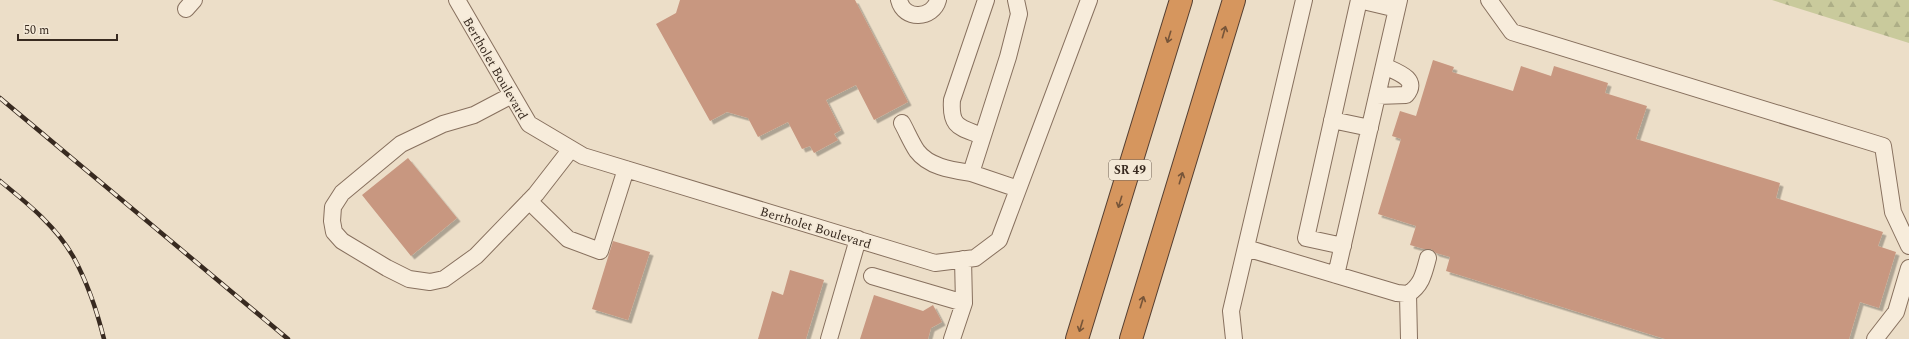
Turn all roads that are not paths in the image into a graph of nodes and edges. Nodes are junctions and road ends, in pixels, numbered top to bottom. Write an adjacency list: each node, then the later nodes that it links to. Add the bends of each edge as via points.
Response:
1 (456, 0): 13 (street, Bertholet Boulevard)
2 (899, 0): 3 (street, via 903,9 909,13 922,15 934,9)
3 (938, 0)
4 (986, 0): 18 (street, via 952,100 951,115 957,126)
5 (1016, 0): 18 (street, via 1019,14)
6 (1088, 0): 22 (street, Bertholet Boulevard)
7 (1181, 0): 37 (highway, SR 49, one-way to 37)
8 (1234, 0): 38 (highway, one-way to 8)
9 (1304, 0): 27 (street)
10 (1489, 0): 26 (street, via 1512,32 1883,146 1893,212)
11 (1398, 4): 12 (street); 15 (street, via 1359,0)
12 (1384, 66): 14 (street); 14 (street, via 1406,76 1411,86 1406,95)
13 (512, 95): 19 (street, Bertholet Boulevard, via 529,124); 23 (street, via 474,116 443,124 401,144 342,193 334,207 332,220 334,232 342,241 409,279 430,282 444,279 476,256)
14 (1377, 96): 17 (street)
15 (1332, 120): 17 (street); 25 (street, via 1306,238)
16 (902, 123): 21 (street, via 918,152 932,163 945,169)
17 (1370, 128): 25 (street)
18 (982, 136): 21 (street)
19 (571, 149): 20 (street, Bertholet Boulevard, via 583,156); 23 (street)
20 (626, 169): 23 (street, via 600,251 568,239); 24 (street, Bertholet Boulevard)
21 (971, 173): 22 (street)
22 (1018, 189): 29 (street, Bertholet Boulevard, via 999,240 975,258)
23 (529, 201)
24 (858, 239): 29 (street, Bertholet Boulevard, via 935,262); 35 (street)
25 (1343, 246): 31 (street)
26 (1909, 246)
27 (1246, 248): 31 (street); 39 (street, via 1231,311)
28 (1428, 258): 33 (street, via 1422,280 1415,290)
29 (962, 260): 34 (street)
30 (1909, 268): 41 (street, via 1896,312)
31 (1336, 275): 33 (street)
32 (872, 276): 34 (street)
33 (1408, 294): 40 (street)
34 (964, 303): 36 (street)
35 (828, 339)
36 (952, 339)
37 (1077, 339)
38 (1131, 339)
39 (1234, 339)
40 (1409, 339)
41 (1875, 339)

